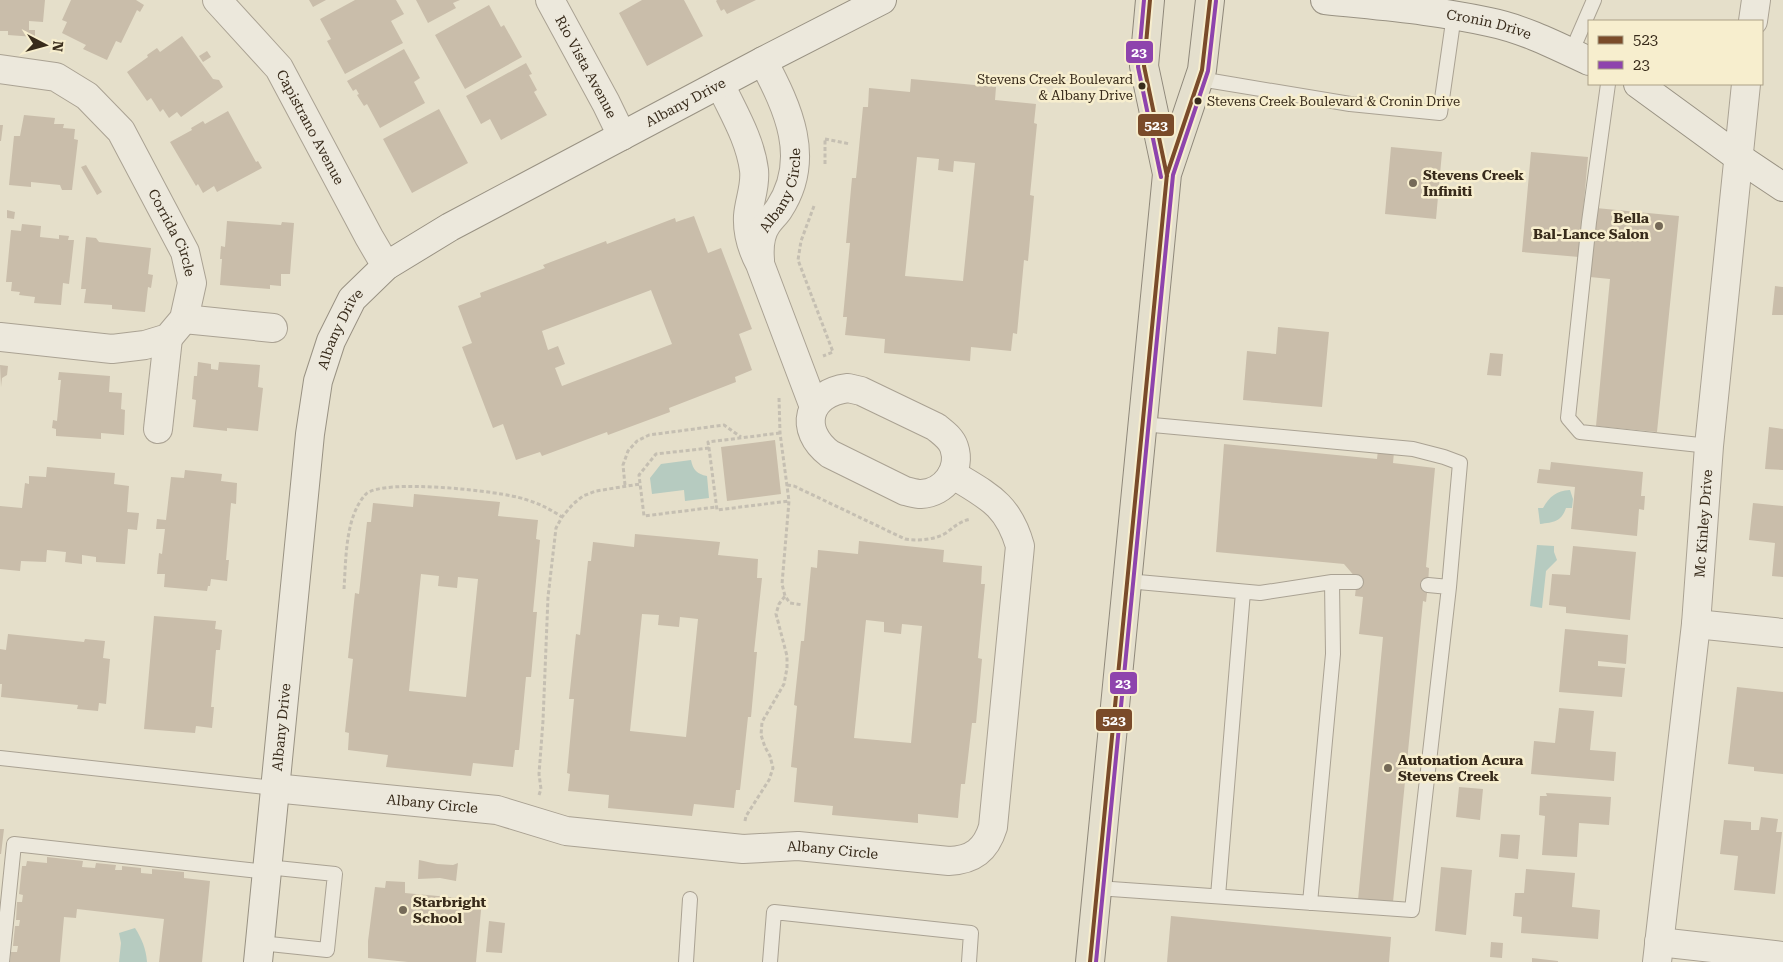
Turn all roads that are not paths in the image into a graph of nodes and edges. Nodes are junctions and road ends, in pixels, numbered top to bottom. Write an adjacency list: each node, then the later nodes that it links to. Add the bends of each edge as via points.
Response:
1 (217, 0): 29 (street, Capistrano Avenue, via 279,68)
2 (550, 0): 22 (street, Rio Vista Avenue)
3 (882, 0): 9 (street, Albany Drive)
4 (1150, 0): 24 (main road, via 1144,66)
5 (1210, 0): 17 (main road)
6 (1325, 0): 10 (street, Cronin Drive)
7 (1594, 0): 11 (lane)
8 (1756, 0): 12 (street)
9 (855, 6): 15 (street, Albany Drive)
10 (1454, 15): 14 (street, Cronin Drive, via 1491,22); 17 (lane, via 1440,113 1350,104)
11 (1589, 20)
12 (1753, 20)
13 (1588, 24): 14 (lane)
14 (1580, 57)
15 (763, 61): 18 (street, Albany Drive); 27 (street, Albany Circle, via 791,122 796,154)
16 (0, 69): 30 (street, Corrida Circle, via 56,77 87,96 121,131 185,252 192,283)
17 (1200, 79): 24 (main road)
18 (720, 84): 22 (street, Albany Drive); 26 (street, Albany Circle, via 752,155)
19 (1608, 85): 36 (lane, via 1568,418 1580,432)
20 (1639, 85): 23 (street)
21 (1746, 85): 23 (street, Mc Kinley Drive)
22 (622, 136): 29 (street, Albany Drive, via 450,227)
23 (1738, 157): 25 (street); 36 (street, Mc Kinley Drive)
24 (1167, 174): 34 (main road)
25 (1783, 187)
26 (753, 194): 27 (street); 28 (street, Albany Circle, via 748,232)
27 (784, 199): 28 (street, Albany Circle, via 761,238)
28 (760, 264): 33 (street, Albany Circle)
29 (386, 266): 47 (street, Albany Drive, via 352,299 331,341 318,381)
30 (176, 328): 31 (street); 32 (street, via 145,345 112,349); 35 (street, Corrida Circle)
31 (273, 328)
32 (0, 337)
33 (814, 407): 37 (street, Albany Circle, via 811,420 813,434 820,446 839,458 919,494 932,492 944,485); 37 (street, via 822,396 848,388 920,419 947,435 954,447 956,461)
34 (1142, 424): 38 (main road); 42 (lane, via 1413,449 1460,463)
35 (158, 429)
36 (1709, 446): 44 (street, Mc Kinley Drive)
37 (952, 474): 47 (street, Albany Circle, via 994,501 1006,513 1020,546 993,827 982,850 970,857 949,861 798,846 743,849 566,832 497,810)
38 (1127, 581): 43 (lane); 49 (main road)
39 (1332, 582): 40 (lane); 43 (lane, via 1260,593); 52 (lane, via 1333,654)
40 (1356, 582)
41 (1428, 584): 42 (lane)
42 (1449, 587): 52 (lane, via 1412,910)
43 (1243, 592): 50 (lane)
44 (1696, 624): 45 (street); 54 (street, Mc Kinley Drive)
45 (1783, 633)
46 (0, 758): 47 (lane)
47 (274, 788): 48 (street, Albany Drive)
48 (267, 869): 53 (street, Albany Drive); 53 (lane, via 334,874 326,950); 56 (lane, via 14,844)
49 (1097, 888): 50 (lane); 60 (main road)
50 (1218, 896): 52 (lane)
51 (690, 899): 57 (lane)
52 (1310, 903)
53 (259, 952)
54 (1658, 952): 55 (street)
55 (1783, 956)
56 (2, 962)
57 (686, 962)
58 (770, 962): 59 (lane, via 774,912 971,933)
59 (969, 962)
60 (1090, 962)

